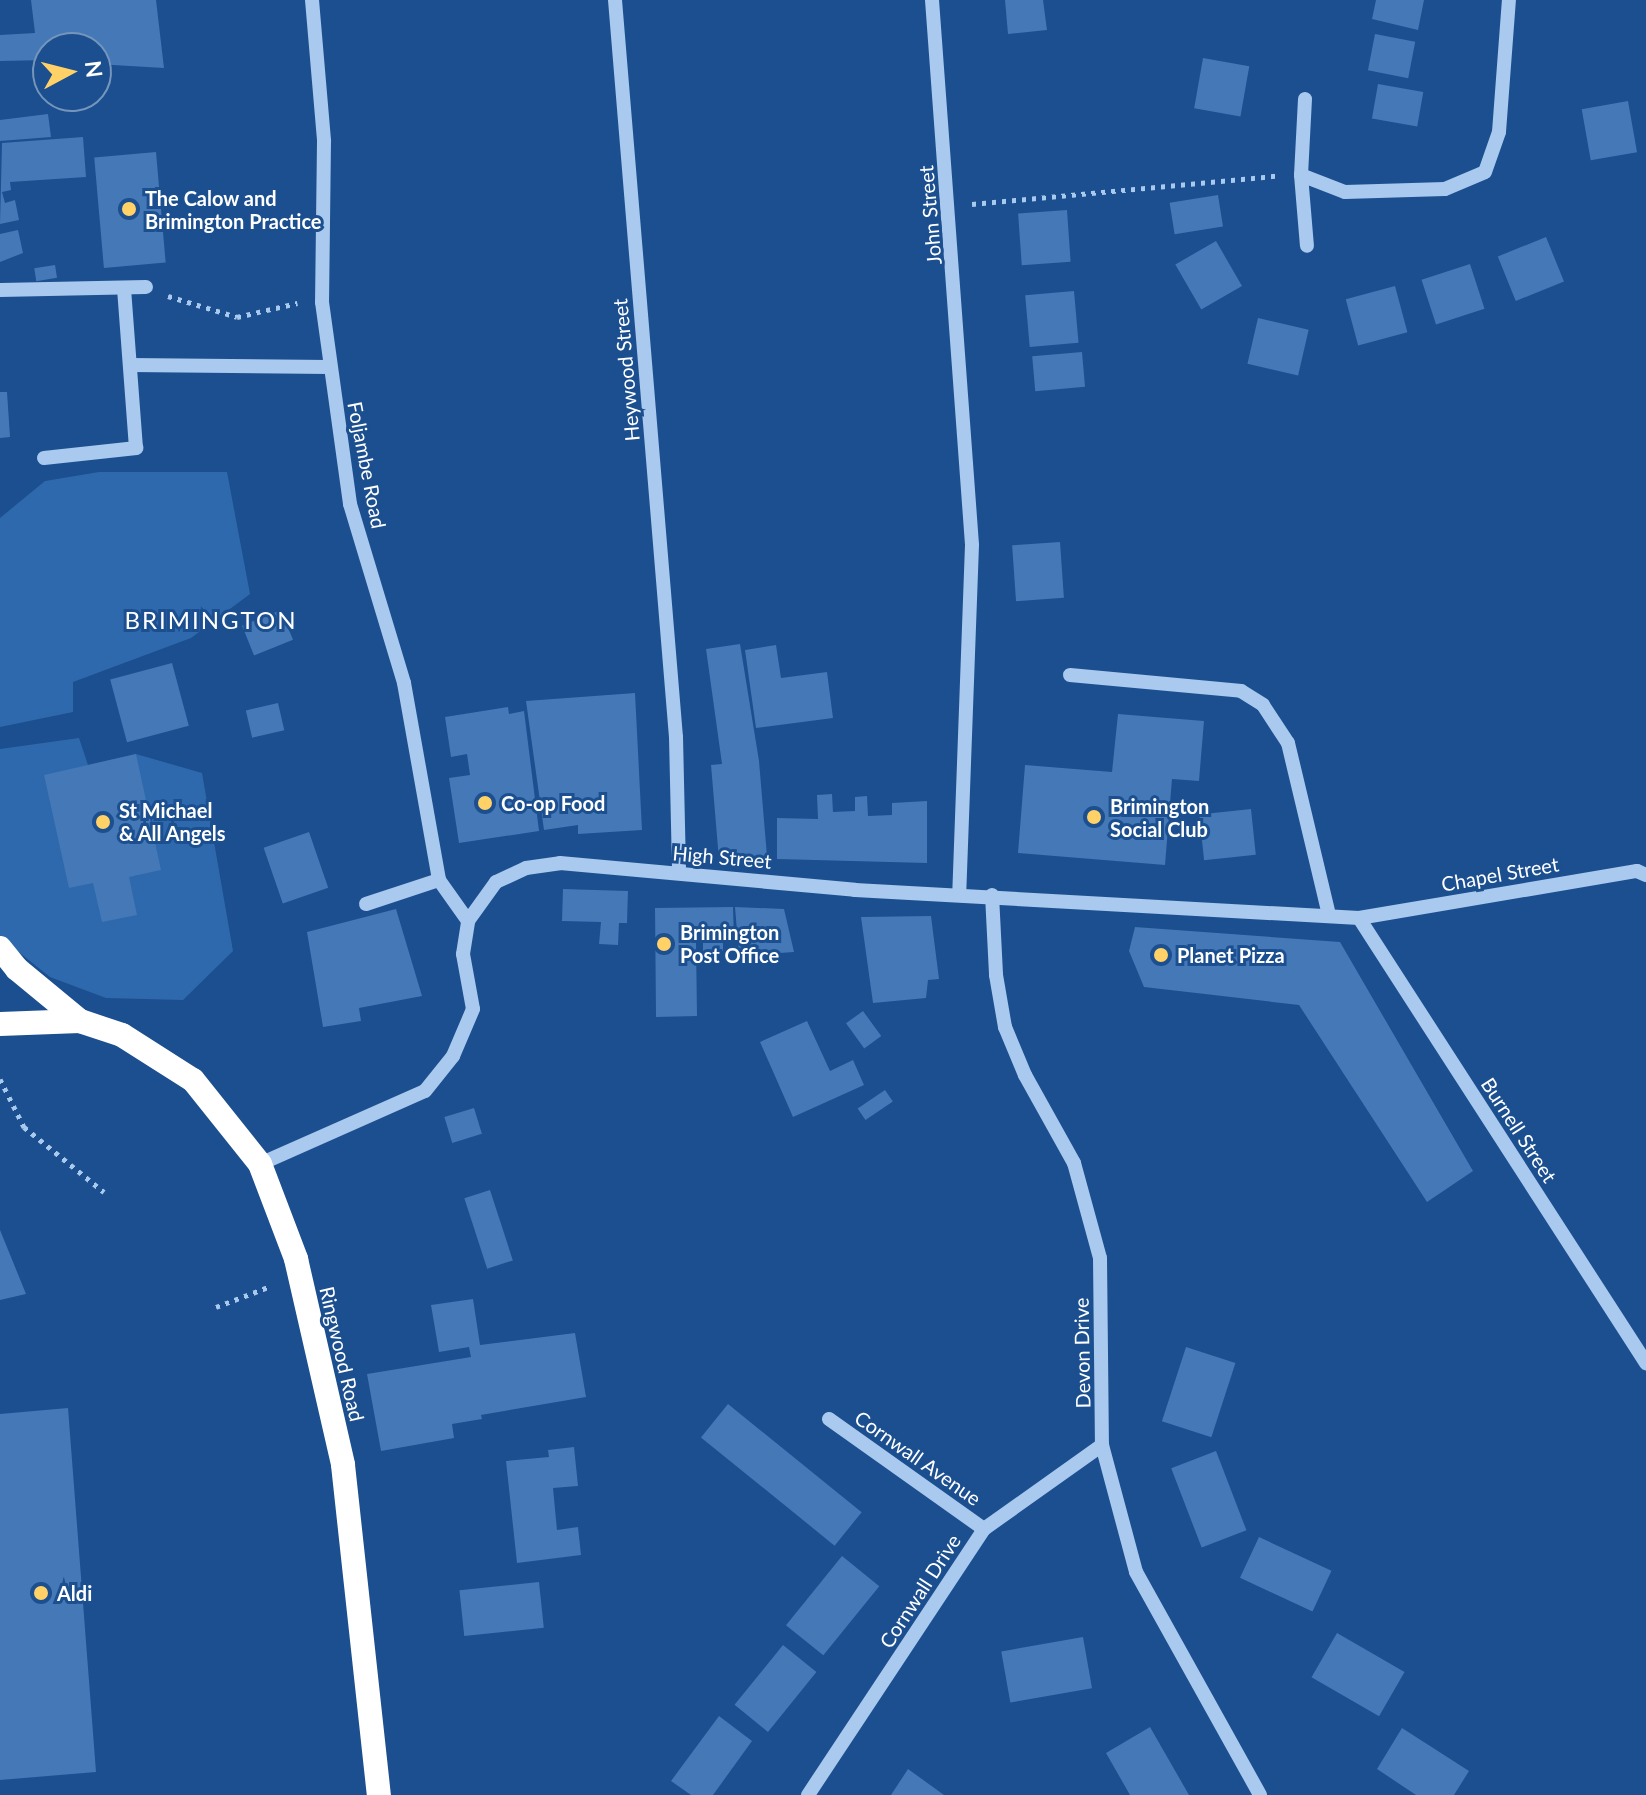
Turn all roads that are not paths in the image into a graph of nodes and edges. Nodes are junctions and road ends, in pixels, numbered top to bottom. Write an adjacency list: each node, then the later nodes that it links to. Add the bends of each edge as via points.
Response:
1 (312, 0): 12 (street, Foljambe Road, via 324,141 322,302)
2 (615, 0): 15 (street, Heywood Street, via 676,737)
3 (932, 0): 18 (street, John Street, via 972,545)
4 (1509, 0): 6 (street, via 1499,132 1485,172 1445,189 1345,192)
5 (1305, 99): 6 (street)
6 (1301, 175): 7 (street)
7 (1307, 246)
8 (146, 287): 9 (street)
9 (124, 288): 10 (street); 11 (street)
10 (0, 290)
11 (130, 365): 12 (street); 13 (street, via 136,448)
12 (329, 367): 17 (street, Foljambe Road, via 350,504 404,683)
13 (44, 458)
14 (1070, 675): 21 (street, via 1241,691 1263,705 1288,743)
15 (679, 873): 18 (street, High Street, via 855,890); 23 (street, High Street, via 560,863 526,868 496,882)
16 (1646, 875): 22 (street, Chapel Street, via 1637,871)
17 (439, 880): 20 (street); 23 (street, Foljambe Road)
18 (959, 892): 19 (street, High Street)
19 (992, 895): 21 (street, High Street); 30 (street, Devon Drive, via 1005,1027 1074,1163 1100,1258)
20 (366, 904)
21 (1329, 915): 22 (street, High Street)
22 (1359, 918): 28 (street, Burnell Street)
23 (468, 921): 27 (street, via 463,954 473,1009 453,1056 425,1091)
24 (0, 948): 25 (highway, Ringwood Road, via 17,969)
25 (80, 1021): 26 (highway, Ringwood Road); 27 (highway, Ringwood Road, via 122,1035 193,1080)
26 (0, 1024)
27 (260, 1164): 32 (highway, Ringwood Road, via 296,1259 343,1465)
28 (1646, 1363)
29 (829, 1419): 31 (street, Cornwall Avenue)
30 (1102, 1445): 31 (street, Cornwall Drive); 34 (street, Devon Drive, via 1136,1572)
31 (984, 1529): 33 (street, Cornwall Drive)
32 (379, 1795)
33 (808, 1795)
34 (1260, 1795)

